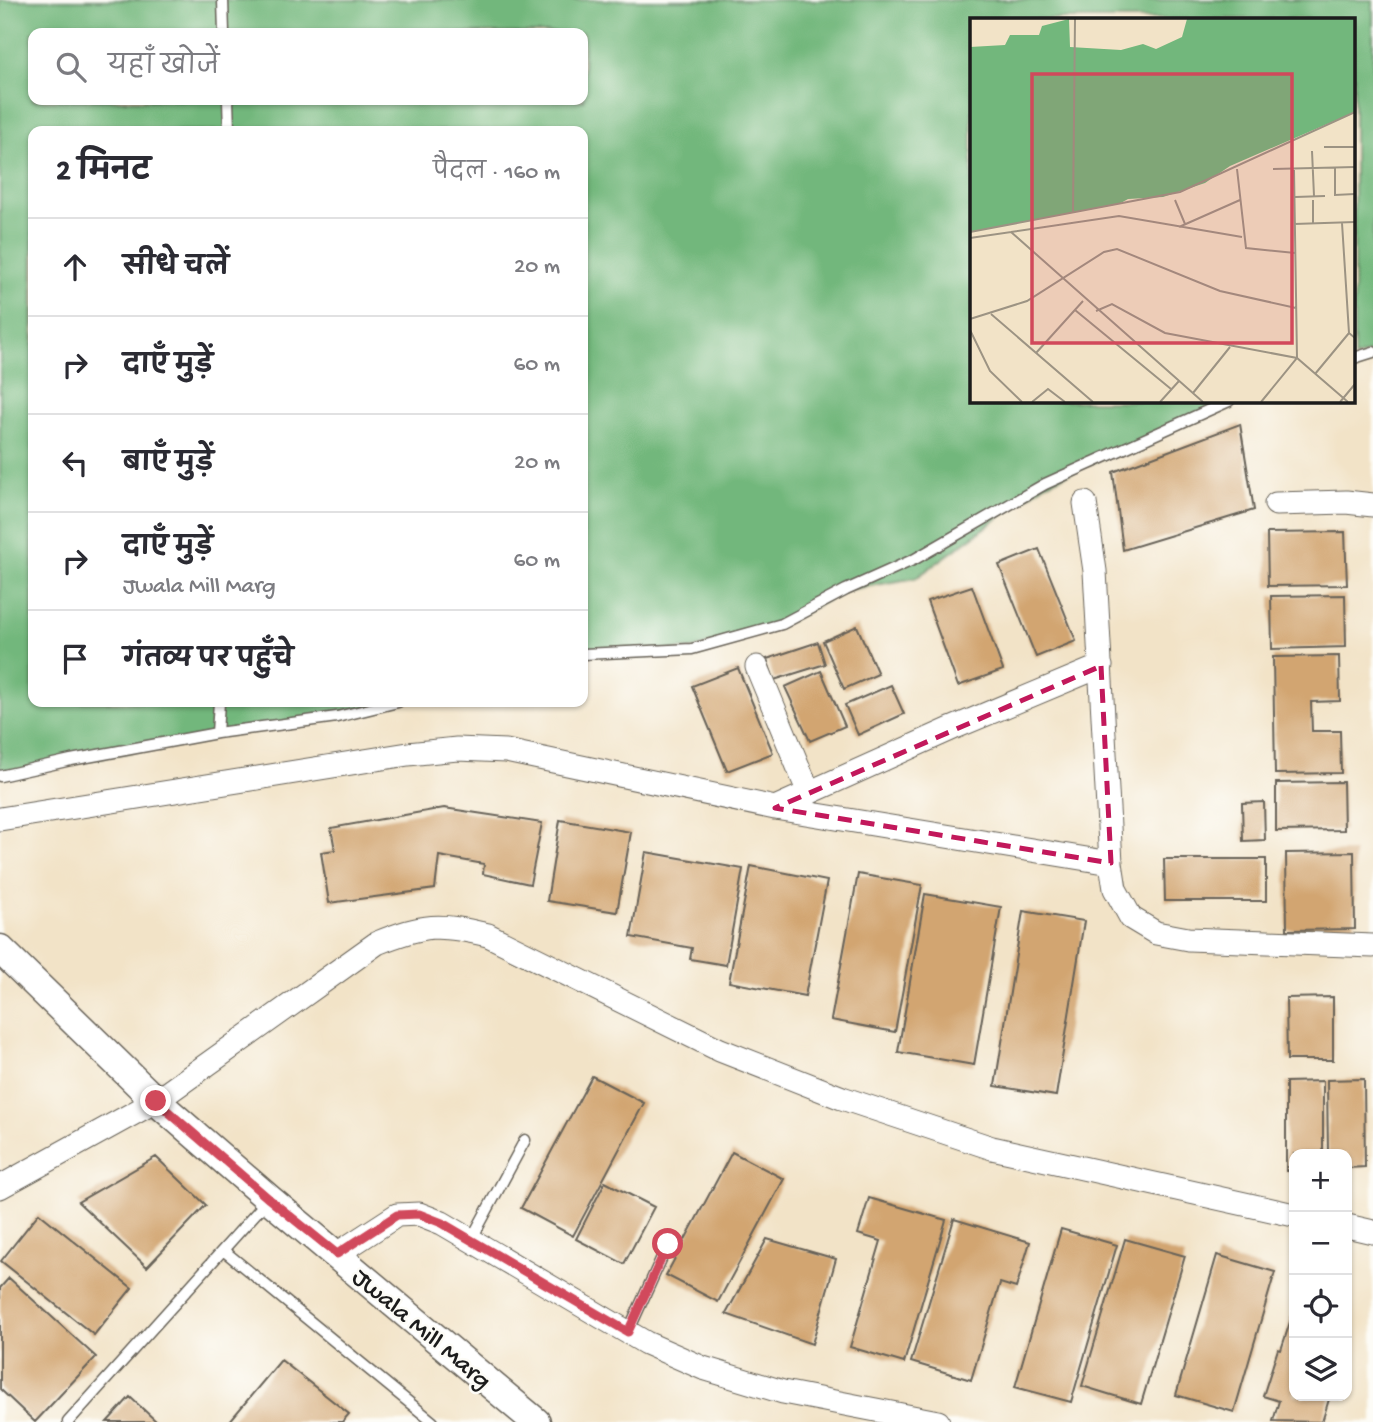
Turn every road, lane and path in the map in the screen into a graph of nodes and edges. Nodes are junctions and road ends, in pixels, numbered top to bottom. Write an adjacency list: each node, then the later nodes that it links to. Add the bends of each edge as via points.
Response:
1 (223, 0): 2 (lane)
2 (224, 28)
3 (228, 105): 4 (lane)
4 (229, 126)
5 (1373, 352): 6 (lane)
6 (1356, 357)
7 (1227, 402): 11 (lane, via 1045,484 915,559 782,624 692,649)
8 (1085, 503): 12 (street)
9 (1276, 504): 10 (street)
10 (1373, 505)
11 (588, 654)
12 (1101, 666): 18 (street); 21 (street)
13 (757, 667): 18 (street)
14 (219, 707): 16 (lane)
15 (378, 707): 16 (lane)
16 (217, 733): 17 (lane)
17 (0, 776)
18 (809, 793): 19 (street)
19 (775, 807): 20 (street, via 506,751 457,749); 21 (street)
20 (0, 819)
21 (1111, 863): 22 (street, via 1115,889 1131,918 1156,933 1188,939)
22 (1373, 946)
23 (0, 949): 24 (street, Jwala Mill Marg)
24 (156, 1101): 26 (street); 27 (street, Jwala Mill Marg); 28 (street, via 377,943 413,929 450,926 488,935 720,1050 842,1098 992,1148)
25 (525, 1140): 31 (lane)
26 (0, 1187)
27 (269, 1199): 33 (lane); 34 (street, Jwala Mill Marg)
28 (1289, 1214)
29 (1352, 1227): 30 (street)
30 (1373, 1232)
31 (471, 1240): 34 (street, via 419,1214 397,1215); 35 (street)
32 (668, 1244): 35 (lane)
33 (223, 1250): 36 (lane); 37 (lane)
34 (337, 1254): 38 (street, Jwala Mill Marg)
35 (628, 1332): 39 (street, via 703,1368 770,1388)
36 (68, 1422)
37 (433, 1422)
38 (536, 1422)
39 (938, 1422)

